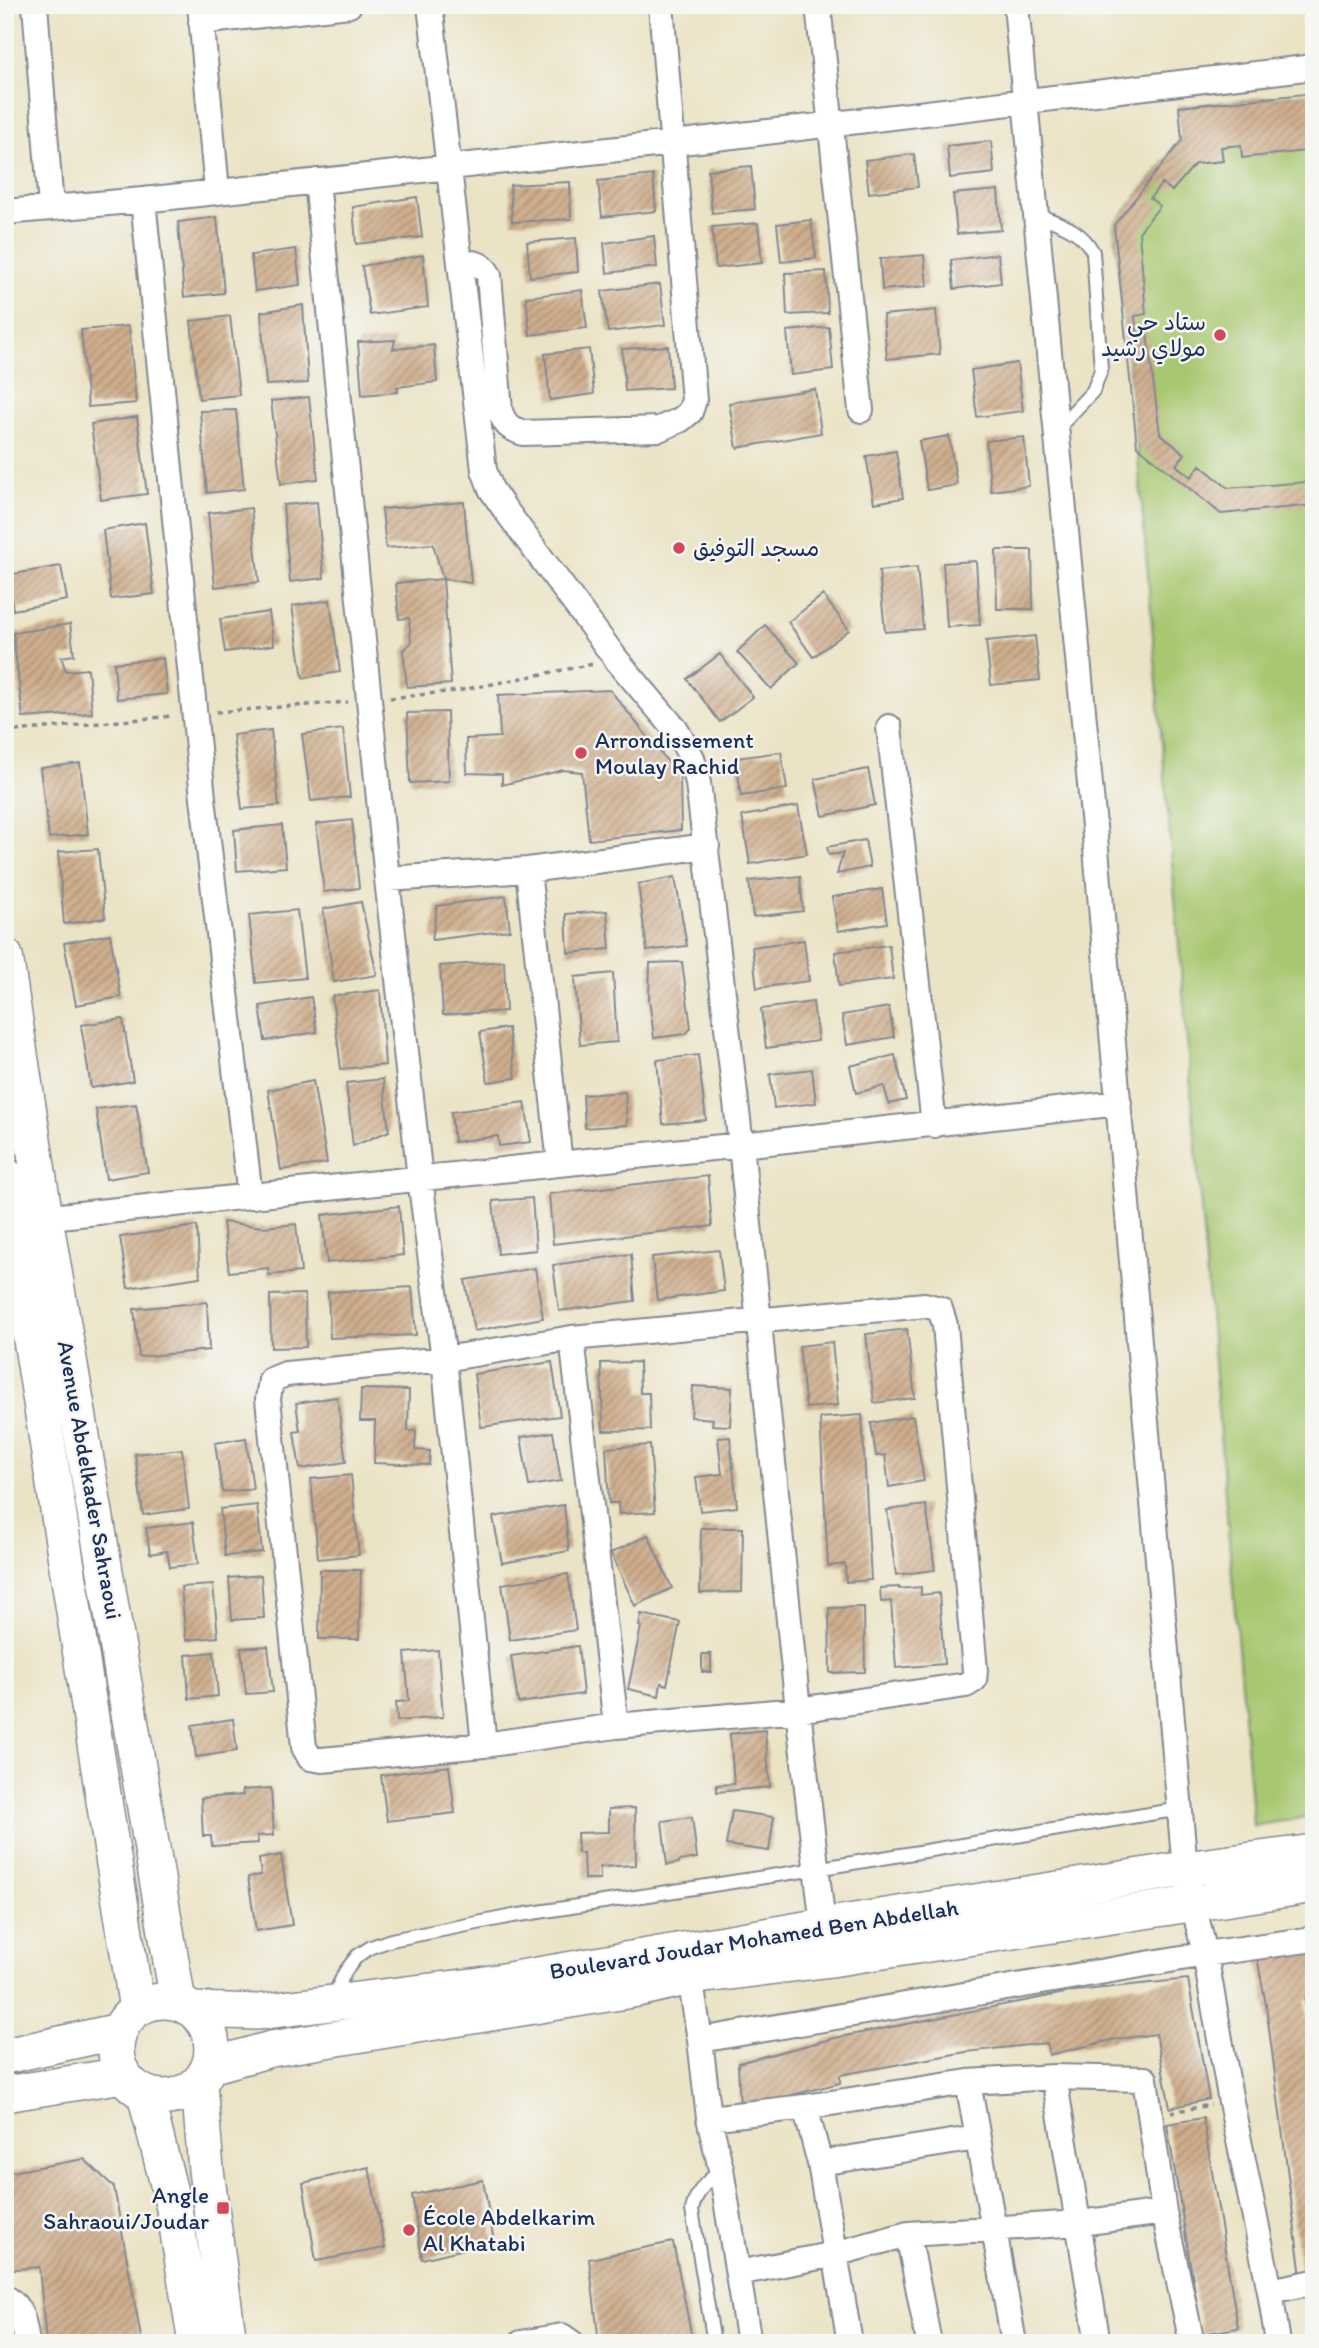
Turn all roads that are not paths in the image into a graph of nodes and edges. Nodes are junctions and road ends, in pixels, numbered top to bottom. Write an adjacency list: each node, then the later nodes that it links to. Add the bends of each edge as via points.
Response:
1 (34, 5): 17 (street)
2 (349, 5): 7 (street)
3 (430, 5): 13 (street)
4 (661, 5): 12 (street)
5 (818, 5): 11 (street)
6 (1016, 5): 10 (street)
7 (258, 11): 8 (street)
8 (201, 14): 15 (street)
9 (1314, 67): 10 (street)
10 (1025, 101): 11 (street); 19 (street)
11 (832, 124): 12 (street); 21 (street)
12 (674, 143): 13 (street); 20 (street, via 694,400 680,421 659,429 523,433 510,429 500,411 489,275 478,263)
13 (449, 167): 14 (street); 20 (street)
14 (317, 181): 15 (street); 26 (street)
15 (217, 191): 16 (street)
16 (143, 200): 17 (street); 34 (street, via 194,713)
17 (51, 207): 18 (street)
18 (5, 212)
19 (1035, 214): 22 (street); 22 (lane, via 1078,232 1093,252 1101,370 1093,391)
20 (460, 263): 24 (street, via 484,470 491,489 616,659 676,730 692,758)
21 (862, 410)
22 (1057, 430): 28 (street)
23 (889, 727): 29 (street)
24 (707, 846): 25 (street); 30 (street)
25 (528, 870): 26 (street); 31 (street)
26 (387, 879): 33 (street)
27 (5, 956): 35 (main road, Avenue Abdelkader Sahraoui)
28 (1119, 1103): 29 (street); 42 (street)
29 (934, 1125): 30 (street)
30 (741, 1145): 31 (street); 36 (street)
31 (560, 1164): 33 (street)
32 (5, 1175): 35 (main road, Avenue Abdelkader Sahraoui)
33 (419, 1179): 34 (street); 38 (street)
34 (250, 1196): 35 (street)
35 (21, 1220): 52 (main road, Avenue Abdelkader Sahraoui); 53 (main road, Avenue Abdelkader Sahraoui)
36 (758, 1320): 37 (street); 39 (street); 39 (street, via 925,1305 940,1309 945,1325 974,1680 966,1685)
37 (572, 1338): 38 (street); 40 (street)
38 (444, 1359): 41 (street); 41 (street, via 286,1374 271,1380 268,1399 304,1747 310,1758 321,1760)
39 (798, 1710): 40 (street); 44 (street)
40 (616, 1726): 41 (street)
41 (484, 1745)
42 (1180, 1809): 44 (lane); 46 (street)
43 (1314, 1852): 46 (main road, Boulevard Joudar Mohamed Ben Abdellah)
44 (816, 1869): 47 (street); 51 (lane, via 513,1916 391,1940 357,1956)
45 (1314, 1885): 46 (main road, Boulevard Joudar Mohamed Ben Abdellah)
46 (1189, 1886): 47 (main road, Boulevard Joudar Mohamed Ben Abdellah); 49 (street); 50 (main road, Boulevard Joudar Mohamed Ben Abdellah, via 831,1959)
47 (822, 1926): 51 (main road, Boulevard Joudar Mohamed Ben Abdellah, via 480,1985)
48 (1314, 1939): 49 (street)
49 (1205, 1954): 54 (street); 73 (street)
50 (690, 1977): 54 (street); 56 (main road, Boulevard Joudar Mohamed Ben Abdellah, via 271,2049)
51 (330, 2003): 52 (main road, Boulevard Joudar Mohamed Ben Abdellah, via 258,2012)
52 (186, 2006): 53 (main road, via 164,2000 150,2002); 56 (main road, via 204,2021 211,2035 213,2051)
53 (128, 2020): 55 (main road); 59 (main road, via 115,2046 117,2061)
54 (700, 2040): 62 (street)
55 (5, 2056)
56 (205, 2074): 59 (main road, via 188,2092 174,2097 159,2098); 78 (main road, via 206,2170)
57 (1054, 2077): 58 (street); 66 (street, via 1145,2080); 67 (street)
58 (968, 2082): 61 (street); 63 (street)
59 (134, 2085): 60 (main road); 77 (main road, via 174,2208)
60 (5, 2094)
61 (805, 2107): 62 (street); 64 (street)
62 (709, 2119): 65 (street)
63 (977, 2138): 64 (street); 68 (street)
64 (820, 2163): 70 (street)
65 (721, 2169): 71 (street); 81 (lane, via 703,2184 692,2210)
66 (1164, 2212): 67 (street); 87 (street)
67 (1080, 2222): 68 (street); 86 (street)
68 (994, 2228): 69 (street); 85 (street)
69 (908, 2234): 70 (street); 84 (street)
70 (835, 2254): 71 (street); 83 (street)
71 (738, 2273): 82 (street)
72 (1314, 2283): 73 (street)
73 (1270, 2291): 75 (street)
74 (5, 2297): 76 (street, via 24,2318)
75 (1275, 2342)
76 (27, 2343)
77 (196, 2343)
78 (229, 2343)
79 (521, 2343): 80 (street, via 562,2336)
80 (572, 2343)
81 (714, 2343)
82 (749, 2343)
83 (850, 2343)
84 (929, 2343)
85 (1014, 2343)
86 (1098, 2343)
87 (1192, 2343)

